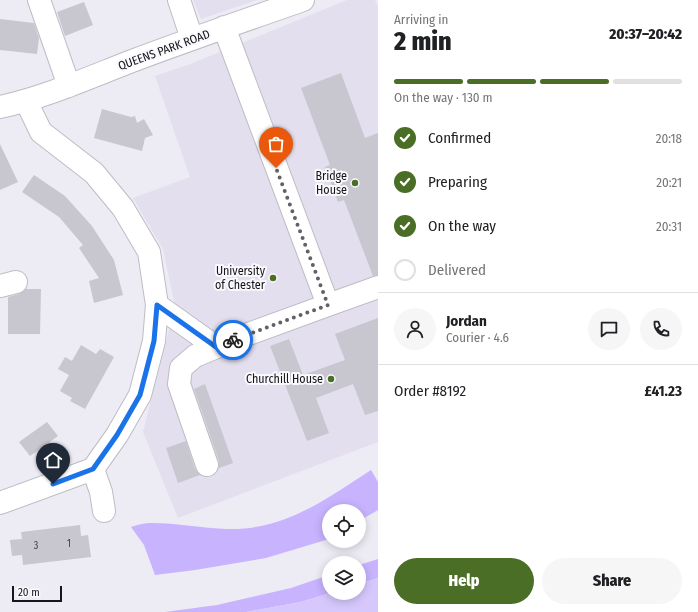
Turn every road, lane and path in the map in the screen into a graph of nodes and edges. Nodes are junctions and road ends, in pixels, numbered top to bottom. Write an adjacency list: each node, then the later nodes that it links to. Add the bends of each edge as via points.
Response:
1 (39, 0): 6 (street)
2 (179, 0): 5 (street)
3 (303, 0): 4 (street, QUEENS PARK ROAD)
4 (224, 28): 5 (street, QUEENS PARK ROAD); 11 (street)
5 (192, 39): 6 (street, QUEENS PARK ROAD)
6 (69, 86): 7 (street, QUEENS PARK ROAD)
7 (26, 101): 8 (street, QUEENS PARK ROAD); 10 (street, via 41,132 94,173 124,208 149,252)
8 (0, 107)
9 (378, 287): 11 (street)
10 (157, 305): 12 (street); 14 (street, via 154,341 140,395 117,435)
11 (328, 305): 12 (street)
12 (216, 347): 13 (street, via 195,356 181,368 179,384)
13 (206, 465)
14 (93, 469): 15 (street); 16 (street)
15 (0, 503)
16 (104, 511)

